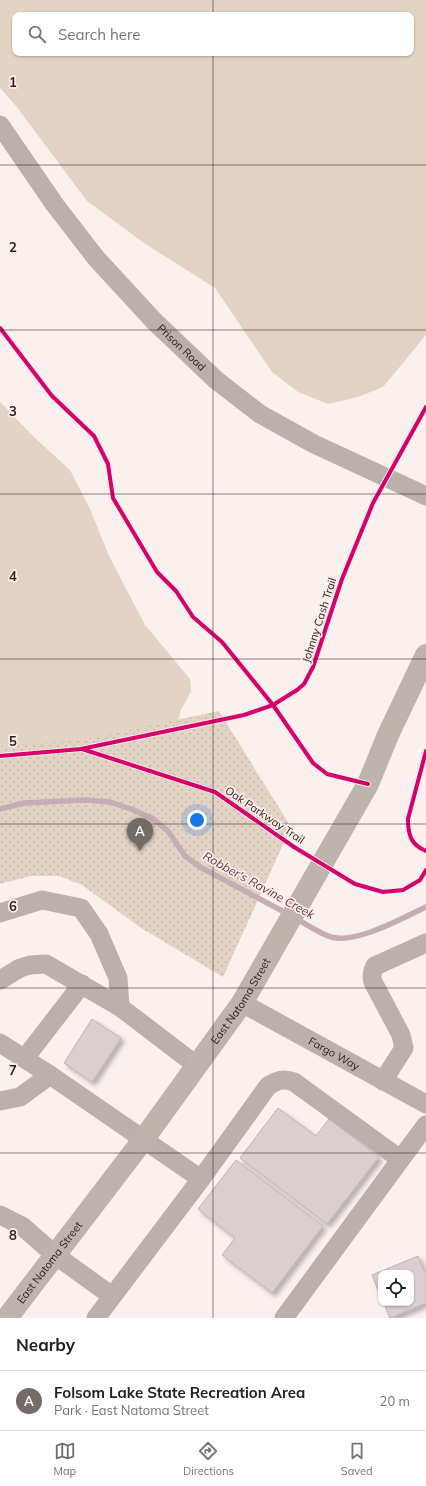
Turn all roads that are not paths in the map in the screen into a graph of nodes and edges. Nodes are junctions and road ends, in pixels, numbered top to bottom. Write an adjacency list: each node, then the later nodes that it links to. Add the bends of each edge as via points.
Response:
1 (0, 124): 2 (street, Prison Road, via 55,205 96,258 154,321 216,380 260,414 314,444)
2 (426, 496)
3 (426, 655): 8 (main road, East Natoma Street, via 368,784)
4 (0, 913): 9 (street, via 42,900 81,908 99,934 118,978)
5 (426, 943): 14 (street, via 375,966 373,970 372,977 401,1035 404,1048)
6 (0, 980): 7 (street, via 20,968 46,964)
7 (82, 984): 9 (street); 11 (street)
8 (242, 1003): 12 (main road, East Natoma Street); 14 (street, Fargo Way)
9 (120, 1007): 12 (street)
10 (0, 1043): 11 (street)
11 (25, 1058): 13 (street)
12 (196, 1066): 18 (main road, East Natoma Street)
13 (50, 1075): 15 (street, via 20,1097); 18 (street)
14 (383, 1081): 16 (street, Fargo Way)
15 (0, 1101)
16 (426, 1104)
17 (426, 1125): 19 (street)
18 (143, 1140): 20 (street); 22 (main road, East Natoma Street)
19 (400, 1160): 20 (street, via 294,1082 285,1079 277,1080 268,1086); 26 (street)
20 (201, 1179): 23 (street)
21 (0, 1215): 22 (street, via 22,1226)
22 (55, 1255): 23 (street); 24 (main road, East Natoma Street)
23 (112, 1296): 25 (street)
24 (7, 1318)
25 (96, 1318)
26 (284, 1318)

